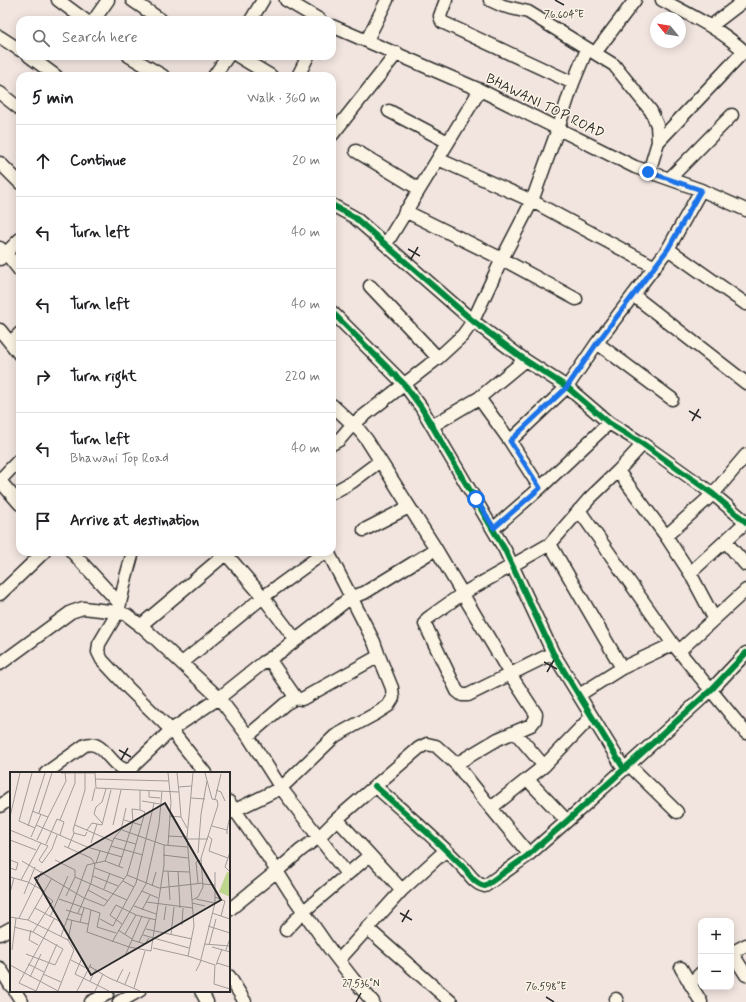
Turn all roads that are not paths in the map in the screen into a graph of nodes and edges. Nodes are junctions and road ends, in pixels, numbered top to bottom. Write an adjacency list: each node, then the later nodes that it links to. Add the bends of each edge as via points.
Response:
1 (58, 0): 12 (street)
2 (108, 0): 13 (street)
3 (132, 0): 14 (street)
4 (263, 0): 15 (street)
5 (286, 0): 16 (street)
6 (387, 0): 20 (street)
7 (446, 0): 35 (street, via 440,16 442,22)
8 (490, 0): 22 (street, via 528,12)
9 (635, 0): 22 (street)
10 (662, 0): 17 (street)
11 (745, 0): 17 (street)
12 (80, 16)
13 (97, 16)
14 (155, 16)
15 (253, 16)
16 (313, 16)
17 (712, 26): 23 (street)
18 (336, 28): 20 (street, BHAWANI TOP ROAD)
19 (0, 37): 21 (street)
20 (366, 40): 24 (street, BHAWANI TOP ROAD)
21 (16, 47)
22 (591, 51): 35 (street); 44 (street, via 614,65 651,111 657,125)
23 (745, 52): 44 (street)
24 (396, 53): 36 (street, BHAWANI TOP ROAD); 42 (street)
25 (34, 60): 30 (street)
26 (135, 60): 31 (street)
27 (225, 60): 32 (street)
28 (245, 60): 33 (street)
29 (306, 60): 34 (street)
30 (51, 72)
31 (156, 72)
32 (217, 72)
33 (264, 72)
34 (300, 72)
35 (573, 83): 41 (street)
36 (480, 90): 41 (street, BHAWANI TOP ROAD); 43 (street)
37 (0, 92): 38 (street)
38 (16, 106)
39 (389, 111): 43 (street)
40 (732, 115): 49 (street)
41 (558, 129): 48 (street, BHAWANI TOP ROAD); 53 (street)
42 (336, 130)
43 (448, 142): 46 (street)
44 (658, 142): 48 (street)
45 (356, 151): 51 (street)
46 (438, 158): 51 (street); 53 (street)
47 (0, 163): 50 (street)
48 (648, 172): 49 (street, BHAWANI TOP ROAD)
49 (670, 178): 52 (street, BHAWANI TOP ROAD)
50 (16, 179)
51 (419, 189): 56 (street)
52 (701, 190): 55 (street, BHAWANI TOP ROAD); 59 (street)
53 (532, 201): 61 (street); 63 (street)
54 (336, 207): 58 (street, via 354,217)
55 (746, 210)
56 (405, 211): 58 (street); 61 (street)
57 (16, 242): 60 (street)
58 (386, 244): 69 (street)
59 (668, 249): 63 (street); 67 (street)
60 (2, 254): 62 (street)
61 (502, 259): 66 (street); 69 (street)
62 (16, 267)
63 (654, 267): 65 (street)
64 (370, 286): 75 (street)
65 (633, 295): 73 (street); 77 (street)
66 (576, 300)
67 (746, 304)
68 (336, 316): 78 (street)
69 (473, 321): 75 (street, via 463,335); 76 (street)
70 (0, 330): 72 (street)
71 (16, 337): 72 (street)
72 (10, 342): 74 (street)
73 (597, 343): 79 (street); 81 (street)
74 (16, 350)
75 (438, 358): 78 (street)
76 (525, 360): 79 (street); 80 (street)
77 (746, 383)
78 (404, 384): 84 (street); 85 (street)
79 (567, 387): 83 (street); 86 (street)
80 (479, 398): 85 (street); 86 (street)
81 (672, 399)
82 (336, 409): 84 (street)
83 (609, 423): 88 (street); 94 (street)
84 (352, 425): 87 (street); 90 (street, via 367,440)
85 (432, 426): 101 (street)
86 (510, 441): 94 (street)
87 (336, 442)
88 (643, 444): 92 (street); 96 (street)
89 (746, 455): 96 (street)
90 (380, 461): 95 (street); 98 (street)
91 (16, 463): 93 (street)
92 (618, 471): 99 (street); 103 (street)
93 (0, 481): 97 (street)
94 (540, 488): 101 (street)
95 (336, 491)
96 (713, 494): 100 (street); 103 (street)
97 (16, 499)
98 (409, 507): 102 (street); 106 (street)
99 (579, 510): 105 (street); 126 (street)
100 (746, 522): 104 (street)
101 (494, 528): 114 (street)
102 (364, 530)
103 (666, 536): 116 (street)
104 (725, 541): 115 (street); 116 (street)
105 (550, 544): 114 (street); 133 (street)
106 (436, 549): 119 (street); 121 (street, via 364,593)
107 (40, 556): 118 (street)
108 (75, 556): 122 (street)
109 (132, 556): 122 (street)
110 (223, 556): 124 (street)
111 (229, 556): 120 (street)
112 (319, 556): 120 (street)
113 (330, 556): 121 (street)
114 (512, 564): 119 (street); 127 (street)
115 (746, 565)
116 (690, 573): 123 (street)
117 (746, 590): 123 (street)
118 (0, 594)
119 (462, 594): 134 (street); 134 (street, via 427,619 425,624 457,691 462,695 468,695)
120 (263, 597): 125 (street); 131 (street)
121 (351, 597): 125 (street); 129 (street)
122 (119, 608): 124 (street); 132 (street, via 83,608 71,612); 140 (street, via 99,644 98,652 128,689)
123 (714, 618): 126 (street)
124 (140, 626): 131 (street)
125 (295, 639): 130 (street)
126 (676, 648): 133 (street); 135 (street)
127 (553, 653): 134 (street); 136 (street)
128 (746, 653): 135 (street)
129 (379, 656): 138 (street, via 302,699); 152 (street, via 392,688 393,698 388,706 335,736)
130 (269, 659): 137 (street); 138 (street)
131 (182, 663): 137 (street)
132 (0, 664)
133 (622, 668): 136 (street)
134 (510, 674): 141 (street, via 536,714 531,725)
135 (711, 690): 142 (street); 146 (street)
136 (579, 695): 139 (street)
137 (219, 698): 140 (street); 143 (street)
138 (296, 698): 143 (street, via 284,704)
139 (591, 717): 145 (street); 146 (street)
140 (171, 730): 148 (street); 149 (street)
141 (515, 732): 144 (street); 145 (street)
142 (746, 733)
143 (248, 736): 152 (street)
144 (456, 764): 151 (street, via 436,746 427,744); 156 (street)
145 (544, 766): 150 (street)
146 (627, 767): 157 (street); 159 (street)
147 (47, 772): 148 (street, via 85,744 92,743)
148 (129, 772)
149 (204, 772)
150 (527, 779): 156 (street); 159 (street)
151 (375, 786): 158 (street); 161 (street)
152 (282, 788): 155 (street); 160 (street)
153 (10, 799): 154 (street)
154 (0, 806)
155 (231, 808): 164 (street)
156 (491, 808): 162 (street)
157 (676, 812)
158 (337, 819): 160 (street); 163 (street)
159 (567, 821): 162 (street)
160 (319, 837): 164 (street); 165 (street)
161 (446, 850): 162 (street, via 476,882 485,886); 166 (street)
162 (529, 854)
163 (370, 855): 165 (street); 166 (street)
164 (278, 871): 167 (street); 168 (street)
165 (347, 874): 168 (street)
166 (402, 890): 169 (street)
167 (230, 909)
168 (304, 911): 171 (street); 176 (street)
169 (367, 928): 176 (street); 195 (street)
170 (10, 929): 172 (street)
171 (286, 930)
172 (0, 934)
173 (746, 945): 174 (street)
174 (734, 952)
175 (733, 954): 179 (street)
176 (339, 960): 194 (street)
177 (0, 968): 182 (street)
178 (681, 968): 183 (street)
179 (746, 975)
180 (698, 976): 183 (street)
181 (230, 978): 193 (street)
182 (10, 984)
183 (690, 984): 188 (street)
184 (16, 992): 189 (street)
185 (137, 992): 191 (street)
186 (202, 992): 192 (street)
187 (108, 996): 190 (street)
188 (699, 1001)
189 (22, 1002)
190 (92, 1002)
191 (120, 1002)
192 (207, 1002)
193 (246, 1002)
194 (373, 1002)
195 (451, 1002)

